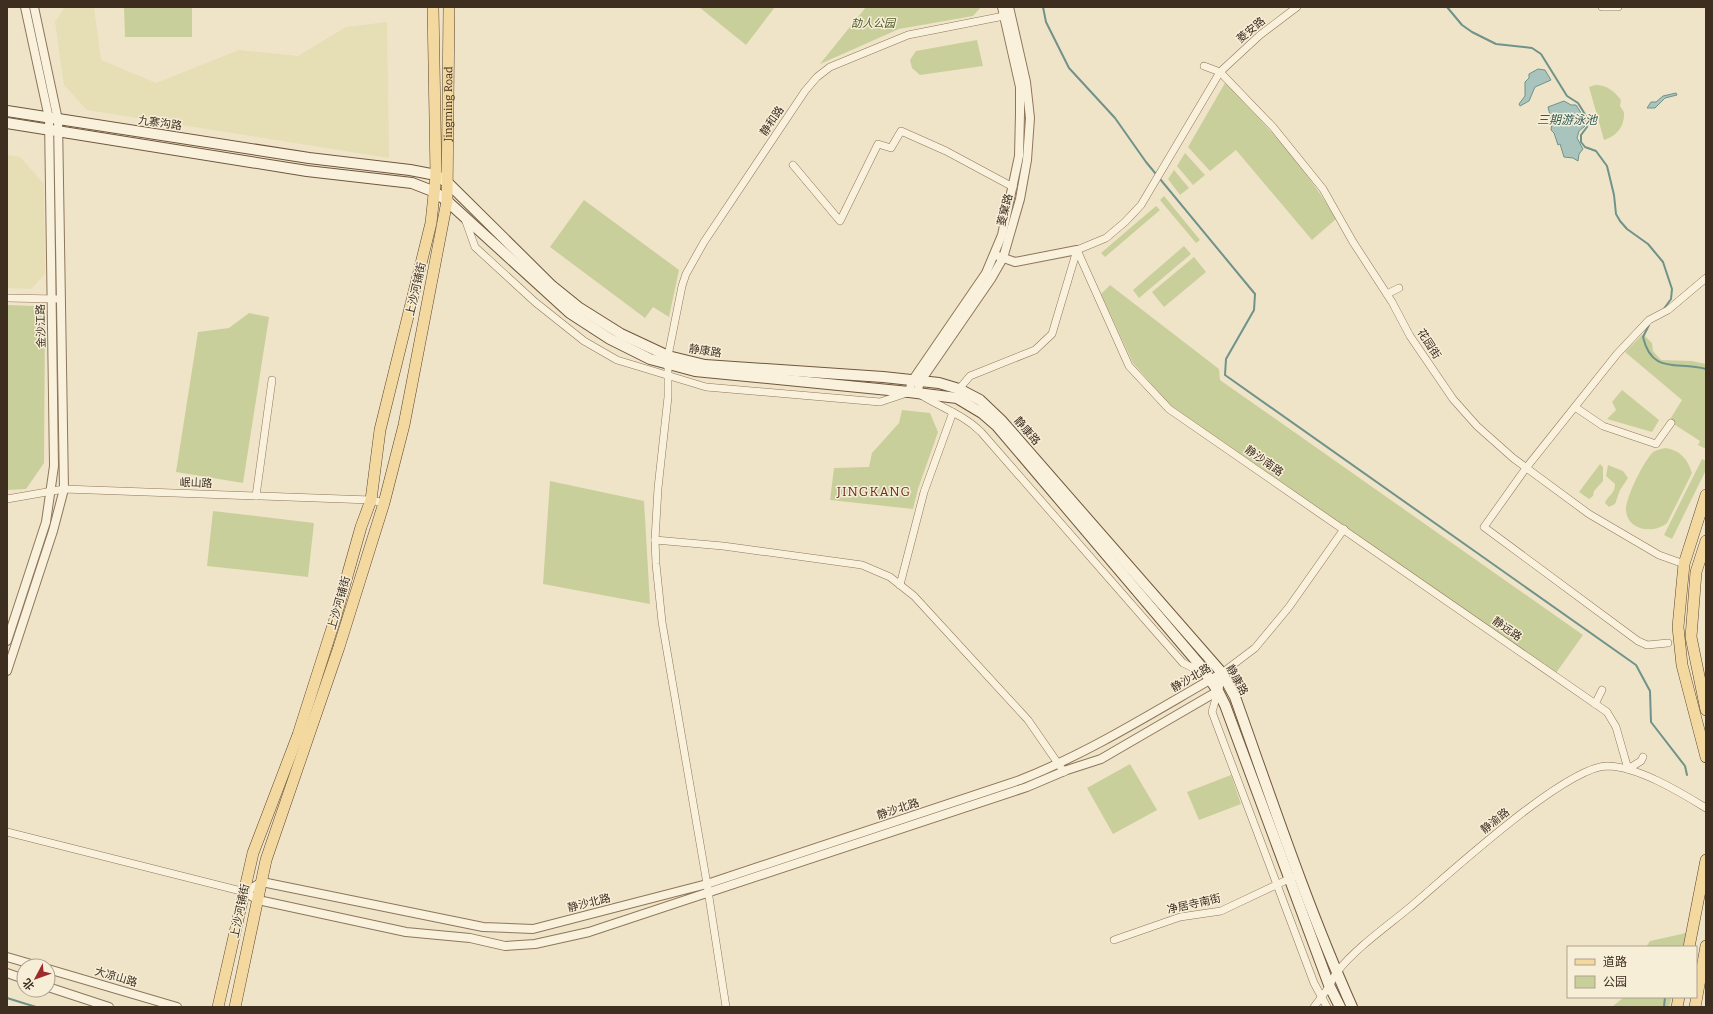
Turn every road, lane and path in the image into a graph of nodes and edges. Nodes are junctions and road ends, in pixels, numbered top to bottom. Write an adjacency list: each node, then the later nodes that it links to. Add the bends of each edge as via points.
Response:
1 (25, 7): 13 (street, 金沙江路)
2 (34, 7): 13 (street, 金沙江路)
3 (433, 7): 17 (main road, Jingming Road)
4 (449, 7): 18 (main road, Jingming Road)
5 (1002, 7): 9 (street, 菱窠路)
6 (1297, 7): 11 (street, 菱安路, via 1260,35)
7 (1602, 7): 8 (street)
8 (1618, 7)
9 (1008, 12): 19 (street, 菱窠路, via 1020,87 1020,138); 25 (street, 菱窠路, via 1026,82 1030,118 1027,160 1020,199); 32 (street, 静和路, via 908,35 830,67 817,77 692,262 682,286)
10 (1204, 66): 11 (street)
11 (1220, 72): 23 (street, 菱安路, via 1141,205 1106,238); 28 (street, 花园街, via 1273,127 1323,189)
12 (7, 111): 13 (main road, 九寨沟路)
13 (54, 119): 15 (street, 金沙江路); 17 (main road, 九寨沟路)
14 (7, 123): 15 (main road)
15 (53, 130): 20 (main road, 静康路, via 307,171 412,183); 30 (street, 金沙江路); 31 (street, 金沙江路)
16 (793, 165): 19 (street, via 840,221 878,144 891,148 901,131 946,151)
17 (436, 175): 18 (main road, 静康路); 20 (main road, Jingming Road)
18 (448, 183): 21 (main road, Jingming Road); 32 (main road, 静康路, via 552,286 578,307)
19 (1013, 187): 24 (street, 菱窠路, via 1002,235)
20 (435, 192): 21 (main road, 静康路); 46 (main road, 上沙河铺街, via 428,238 380,430)
21 (447, 201): 22 (main road, 静康路); 47 (main road, 上沙河铺街, via 404,425)
22 (464, 217): 32 (main road, 静康路, via 570,313 610,339); 32 (street, via 475,247 562,326 617,360)
23 (1076, 250): 25 (street, via 1015,262); 35 (street, via 1052,334 1035,350 970,376); 48 (street, 静沙南路, via 1129,366 1168,409)
24 (994, 255): 25 (street); 34 (street, 菱窠路, via 986,273)
25 (1003, 258): 34 (street, 菱窠路, via 991,279)
26 (1706, 278): 37 (street, via 1668,310 1649,320 1617,354)
27 (1399, 288): 28 (street)
28 (1387, 294): 40 (street, 花园街, via 1410,336 1452,399 1477,426)
29 (7, 298): 30 (street)
30 (51, 299): 31 (street); 42 (street, 金沙江路, via 54,466)
31 (60, 300): 41 (street, 金沙江路)
32 (668, 365): 34 (main road, 静康路, via 705,365 882,377); 36 (main road, 静康路, via 695,371); 36 (street, via 706,387 880,402); 49 (street, 静和路)
33 (272, 380): 44 (street)
34 (916, 382): 35 (main road, 静康路, via 939,383); 36 (street, 菱窠路)
35 (959, 389): 57 (main road, 静康路, via 980,400 1001,420)
36 (912, 392): 38 (street); 58 (main road, 静康路, via 957,398 975,408 997,426)
37 (1575, 407): 39 (street, via 1603,426 1656,444); 40 (street)
38 (953, 412): 53 (street, via 924,492); 58 (street, via 971,422 981,432 1183,663)
39 (1671, 423)
40 (1526, 468): 51 (street, 花园街, via 1589,514 1659,554); 55 (street, via 1484,527 1638,641 1647,645)
41 (64, 490): 42 (street, 岷山路); 44 (street, 岷山路); 56 (street, 金沙江路)
42 (52, 492): 45 (street, 岷山路); 54 (street, 金沙江路, via 46,522)
43 (1706, 495): 51 (main road)
44 (256, 496): 46 (street, 岷山路)
45 (7, 499)
46 (371, 500): 47 (street, 岷山路); 75 (main road, 上沙河铺街, via 298,735 253,853)
47 (384, 503): 72 (main road, 上沙河铺街, via 340,647 266,860)
48 (1344, 530): 57 (street, via 1289,607 1255,648); 61 (street, 静远路)
49 (655, 540): 53 (street, via 723,546 862,565); 74 (street, 静和路, via 662,622)
50 (1706, 541): 52 (main road)
51 (1684, 564): 52 (street); 63 (main road, via 1678,627 1681,658)
52 (1697, 568): 62 (main road, via 1691,637)
53 (900, 585): 65 (street, via 914,596 1028,720)
54 (7, 641)
55 (1668, 643)
56 (7, 671)
57 (1222, 673): 58 (street, 静沙北路); 60 (street, 静沙北路); 71 (main road, 静康路, via 1234,697)
58 (1208, 677): 60 (main road, 静康路); 65 (street, 静沙北路, via 1099,744)
59 (1602, 690): 61 (street)
60 (1218, 691): 67 (street, 静沙北路, via 1101,759); 71 (main road, 静康路); 73 (street, via 1212,712)
61 (1595, 704): 66 (street, 静远路, via 1607,712 1616,728)
62 (1706, 710)
63 (1706, 756)
64 (1643, 757): 66 (street)
65 (1059, 764): 67 (street); 74 (street, 静沙北路, via 1020,780)
66 (1628, 769): 68 (street, 静渝路, via 1676,790); 81 (street, 静渝路, via 1606,766 1592,769 1544,796 1490,839)
67 (1064, 772): 74 (street, 静沙北路, via 1026,788)
68 (1706, 808)
69 (7, 832): 75 (street)
70 (1706, 860): 78 (main road)
71 (1294, 877): 73 (street, 净居寺南街); 81 (main road, 静康路); 82 (main road, 静康路)
72 (262, 882): 74 (street, 静沙北路, via 483,927 533,929); 75 (street); 76 (main road, 上沙河铺街)
73 (1277, 885): 77 (street, 净居寺南街, via 1221,911 1180,917); 85 (street)
74 (707, 888): 76 (street, 静沙北路, via 589,932 535,944 505,946 470,938 406,932); 90 (street, 静和路)
75 (244, 892): 76 (street, 静沙北路); 88 (main road, 上沙河铺街)
76 (258, 900): 89 (main road, 上沙河铺街)
77 (1114, 940)
78 (1689, 946)
79 (1706, 946): 84 (main road)
80 (56, 971): 87 (street, 大凉山路)
81 (1336, 972): 82 (street, 静渝路); 94 (main road, 静康路)
82 (1329, 985): 85 (street, 静渝路); 93 (main road, 静康路)
83 (56, 990): 86 (street)
84 (1697, 992)
85 (1321, 997): 91 (street, 静渝路); 92 (street)
86 (109, 1007)
87 (177, 1007)
88 (218, 1007)
89 (235, 1007)
90 (726, 1007)
91 (1314, 1007)
92 (1327, 1007)
93 (1340, 1007)
94 (1352, 1007)

